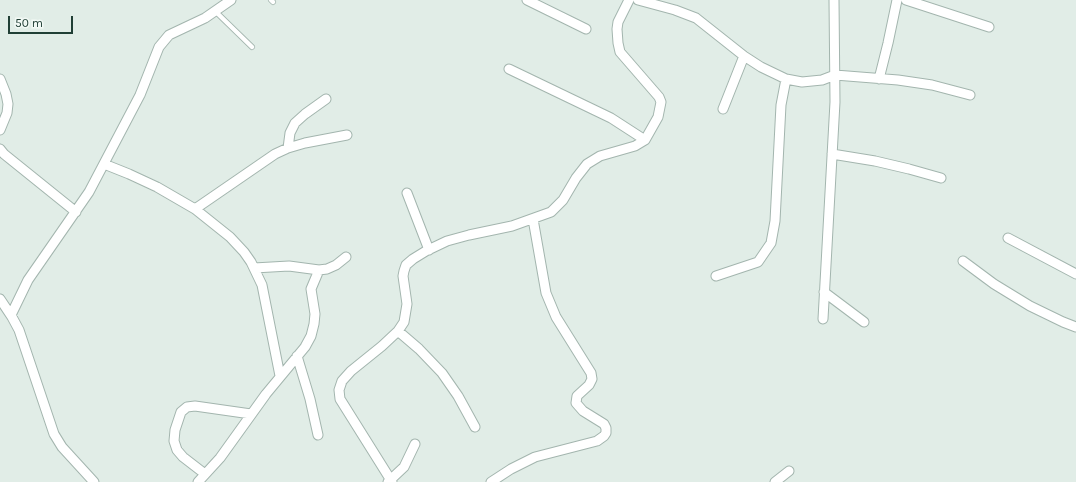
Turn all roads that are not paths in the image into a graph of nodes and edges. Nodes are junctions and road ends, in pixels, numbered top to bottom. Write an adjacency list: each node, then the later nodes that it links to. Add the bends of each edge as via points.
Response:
1 (231, 0): 8 (street)
2 (527, 0): 10 (street)
3 (629, 0): 23 (street, via 618,22 620,52 661,102 658,117)
4 (638, 0): 12 (street, via 696,18)
5 (834, 0): 14 (street)
6 (897, 0): 17 (street)
7 (906, 0): 9 (street)
8 (215, 11): 11 (lane); 27 (street, via 169,35 159,46 140,95)
9 (990, 27)
10 (586, 29)
11 (252, 46)
12 (744, 56): 15 (street); 20 (street)
13 (509, 69): 23 (street, via 611,118)
14 (835, 75): 15 (street, via 822,80 802,82); 17 (street); 26 (street)
15 (786, 78): 40 (street, via 781,105 775,221 771,243 758,262)
16 (0, 79): 21 (street, via 8,104)
17 (879, 79): 18 (street, via 932,85)
18 (970, 95)
19 (326, 99): 24 (street, via 295,123 290,133)
20 (723, 109)
21 (0, 130)
22 (347, 135): 24 (street)
23 (645, 140): 32 (street, via 635,146 600,156 587,164 563,200 551,212)
24 (288, 148): 30 (street, via 275,154)
25 (0, 149): 31 (street)
26 (832, 154): 28 (street, via 875,161); 41 (street)
27 (104, 164): 30 (street, via 157,187); 31 (street)
28 (941, 178)
29 (407, 192): 34 (street)
30 (195, 209): 37 (street, via 230,237)
31 (76, 212): 43 (street, via 28,280)
32 (533, 219): 34 (street, via 447,241); 59 (street, via 546,293 556,317 591,373 589,385 578,396 576,403 583,411 604,424 606,433 597,441 535,457)
33 (1008, 238): 39 (street)
34 (429, 250): 47 (street, via 413,259 404,270 407,304 404,322)
35 (346, 257): 38 (street, via 336,265)
36 (962, 261): 46 (street, via 1030,306)
37 (254, 268): 38 (street, via 288,266); 49 (street, via 262,285)
38 (319, 270): 48 (street, via 311,289 314,324 308,341)
39 (1076, 274)
40 (716, 276)
41 (824, 292): 44 (street); 45 (street)
42 (0, 299): 43 (street)
43 (11, 315): 57 (street, via 19,330 54,434 62,447)
44 (823, 319)
45 (864, 322)
46 (1076, 327)
47 (398, 331): 51 (street, via 442,373); 56 (street, via 351,371 342,381 339,390 344,407)
48 (297, 356): 49 (street); 52 (street)
49 (280, 376): 50 (street)
50 (251, 414): 55 (street, via 220,458); 55 (street, via 195,406 187,406 181,412 175,430 174,441 177,450)
51 (475, 427)
52 (318, 436)
53 (415, 444): 56 (street, via 404,467)
54 (789, 471): 60 (street)
55 (205, 474): 58 (street)
56 (390, 481)
57 (94, 482)
58 (198, 482)
59 (491, 482)
60 (775, 482)

